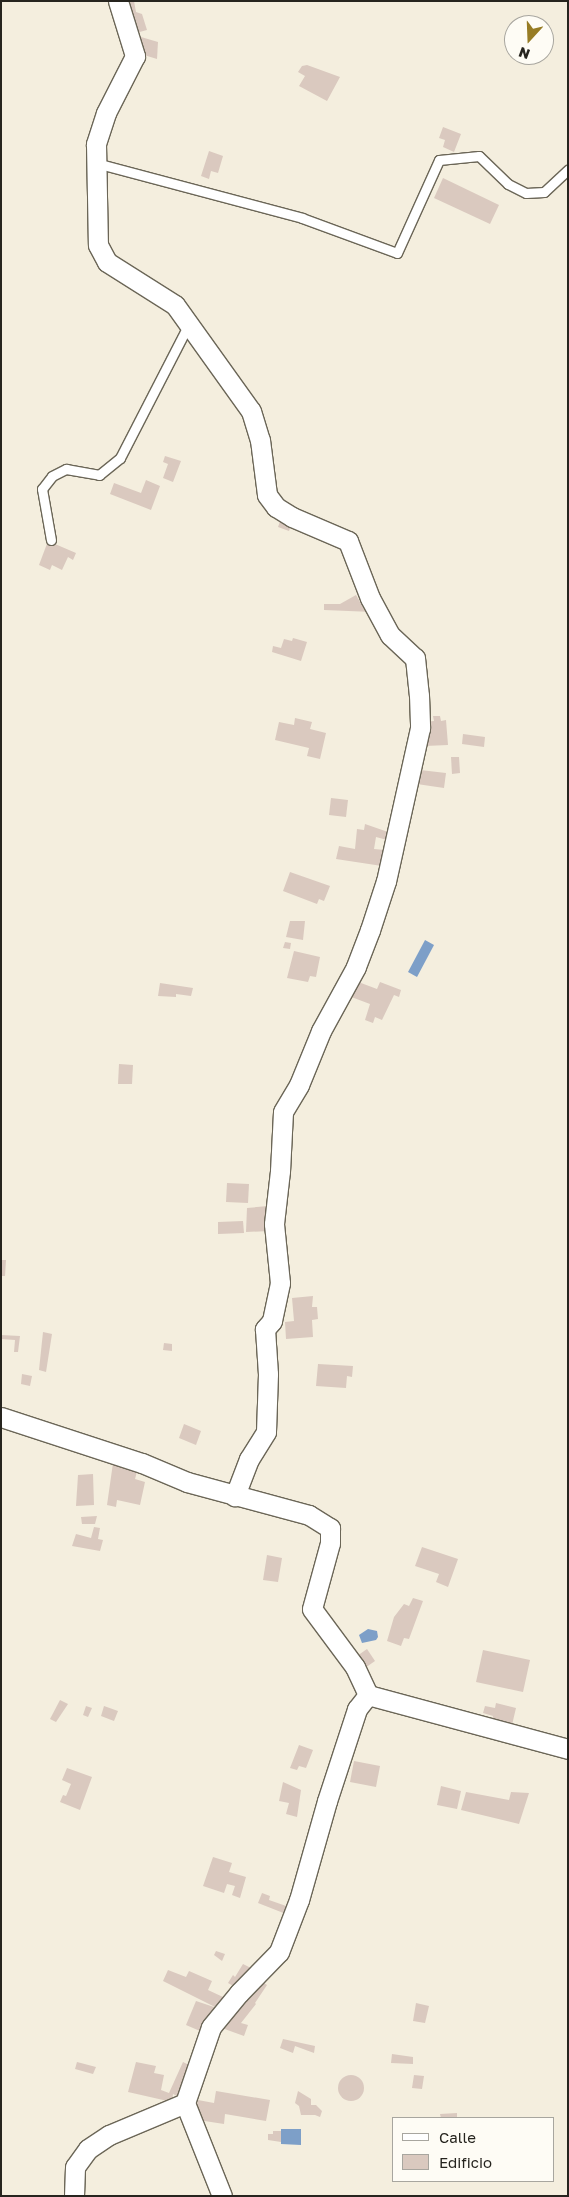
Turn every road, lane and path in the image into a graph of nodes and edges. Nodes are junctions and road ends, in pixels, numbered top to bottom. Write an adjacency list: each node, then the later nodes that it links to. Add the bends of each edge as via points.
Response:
1 (118, 1): 2 (street, via 135,56 106,113 96,144)
2 (96, 163): 3 (lane, via 302,218 397,253 439,160 479,156 508,184 526,193 544,192); 4 (street, via 98,246 108,262 176,305)
3 (568, 170)
4 (189, 324): 5 (lane, via 120,458 98,475 66,469 52,476 42,489); 7 (street, via 251,411 260,440 267,495 276,507 292,517 348,541 370,598 390,635 415,658 419,695 420,728 378,906 356,967 321,1031 299,1085 282,1112 274,1224 280,1284 272,1321 265,1329 268,1374 266,1432 249,1459)
5 (51, 540)
6 (1, 1417): 7 (street)
7 (235, 1496): 8 (street, via 310,1515 330,1528 330,1543 312,1609 355,1667)
8 (368, 1695): 9 (street); 10 (street, via 357,1710 299,1900 278,1952 239,1993 212,2028)
9 (568, 1749)
10 (185, 2103): 11 (street, via 109,2135 88,2149 75,2167); 12 (street)
11 (74, 2196)
12 (222, 2196)

